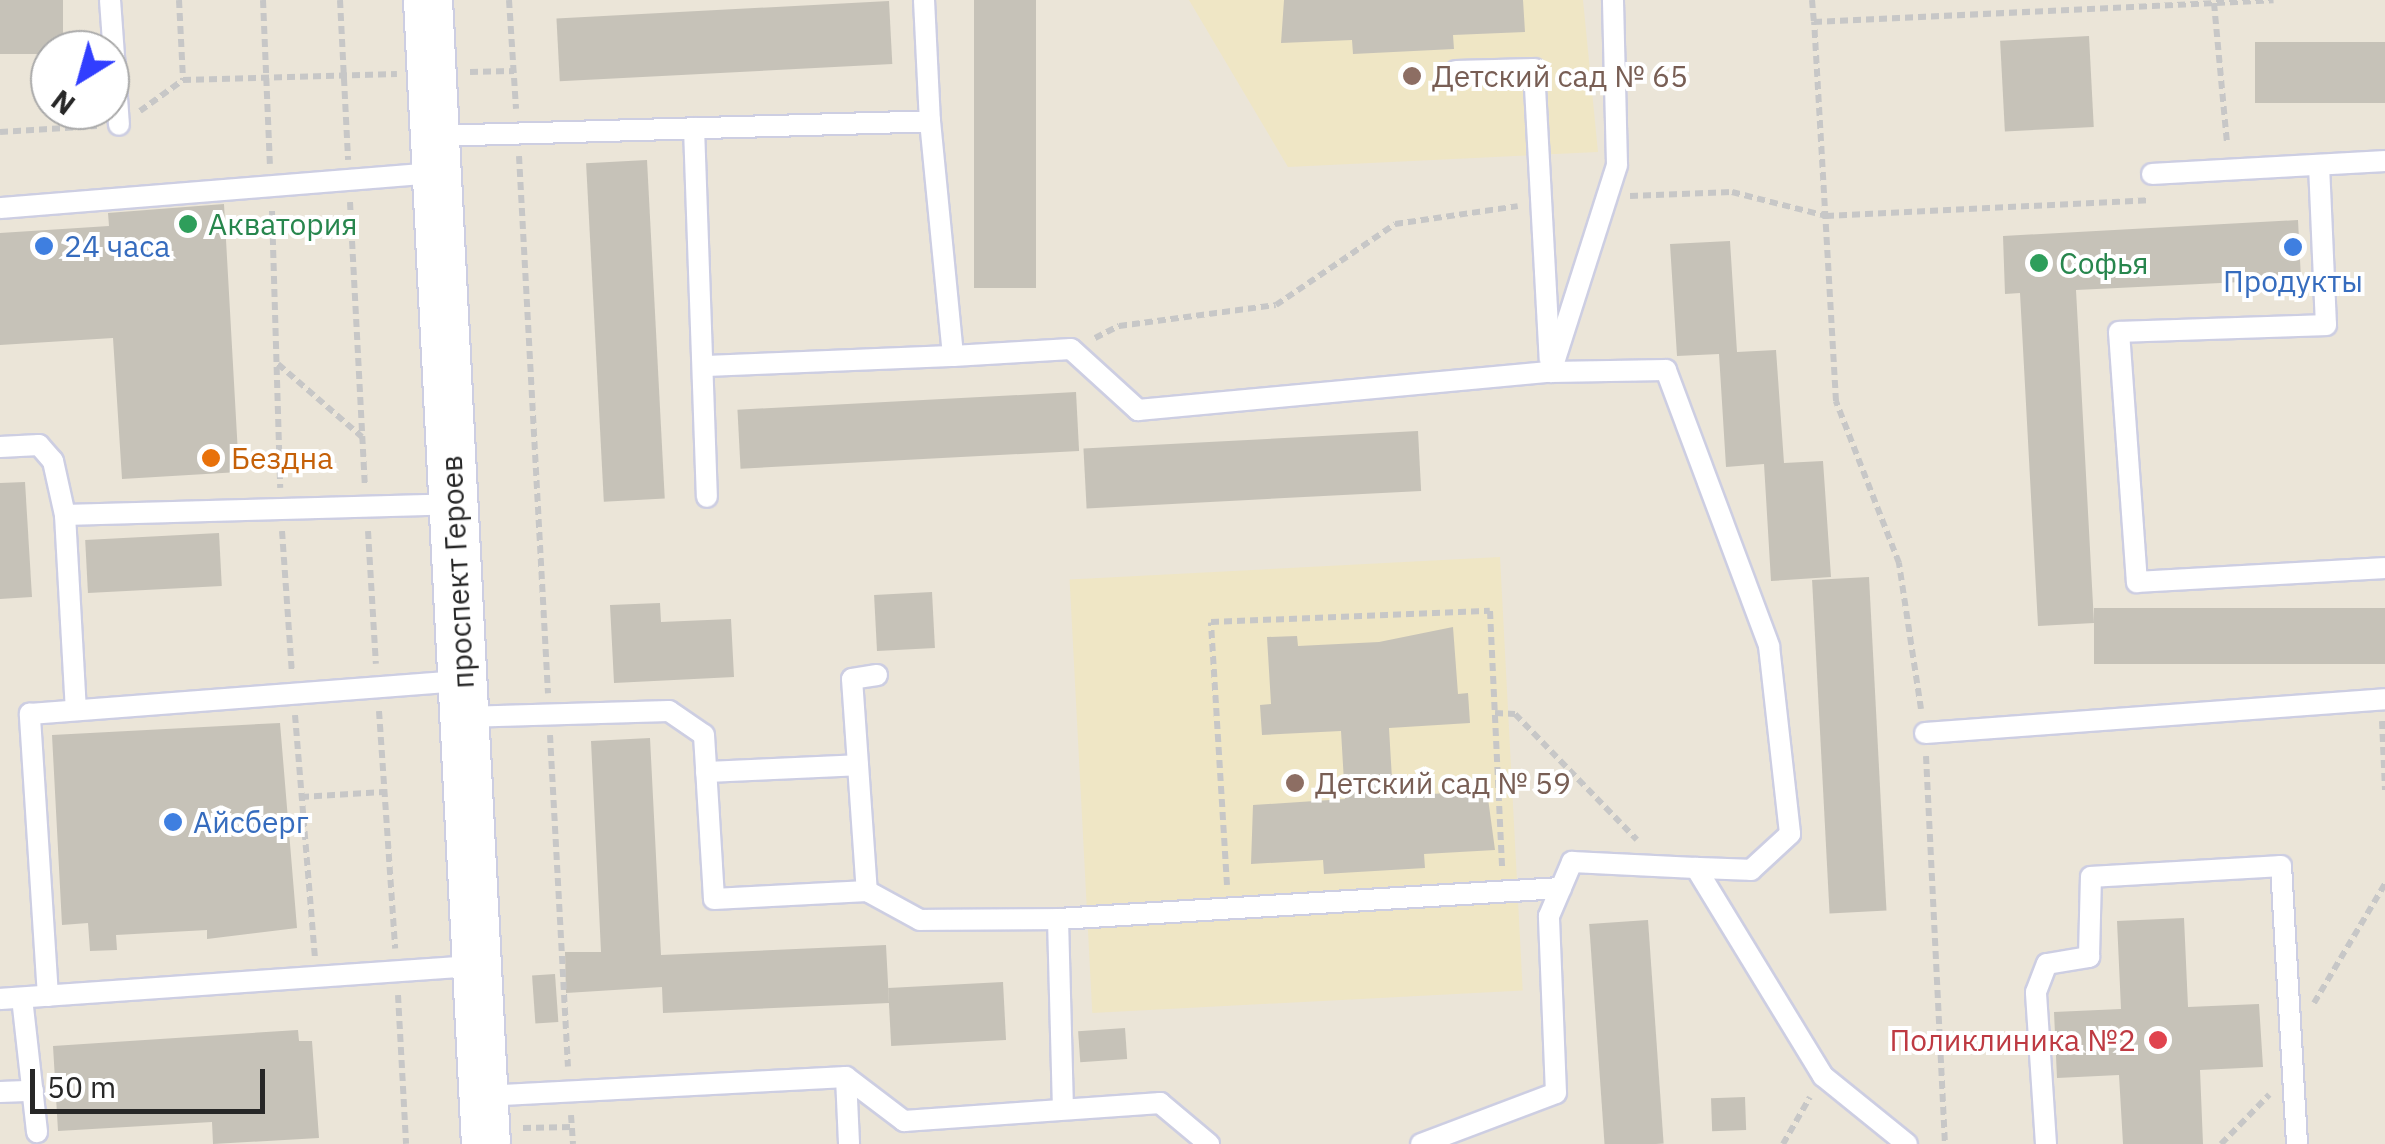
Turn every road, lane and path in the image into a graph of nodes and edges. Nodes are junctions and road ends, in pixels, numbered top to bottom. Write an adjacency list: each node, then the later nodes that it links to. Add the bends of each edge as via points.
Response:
1 (110, 0): 12 (lane)
2 (179, 0): 17 (path)
3 (340, 0): 16 (path)
4 (428, 0): 15 (street, проспект Героев)
5 (509, 0): 13 (path)
6 (924, 0): 19 (lane)
7 (1613, 0): 30 (lane, via 1617,166)
8 (1812, 0): 11 (path)
9 (2273, 0): 10 (path)
10 (2214, 3): 11 (path); 24 (path, via 2223,142)
11 (1814, 22): 34 (path)
12 (112, 30)
13 (514, 71): 15 (path); 23 (path)
14 (1456, 71): 32 (lane, via 1534,68)
15 (432, 73): 16 (path); 25 (street, проспект Героев)
16 (344, 75): 17 (path); 29 (path)
17 (183, 80): 18 (path)
18 (130, 117)
19 (930, 121): 20 (lane); 36 (lane)
20 (694, 128): 23 (lane); 38 (lane)
21 (34, 130): 22 (path)
22 (0, 132)
23 (518, 133): 25 (lane); 53 (path)
24 (2241, 142)
25 (436, 155): 29 (lane); 43 (street, проспект Героев)
26 (2385, 162): 27 (lane)
27 (2319, 165): 28 (lane); 46 (lane, via 2326,325 2119,332 2137,582)
28 (2152, 174)
29 (349, 180): 33 (lane); 40 (path)
30 (1607, 197): 34 (path, via 1732,192); 39 (lane)
31 (2160, 200): 34 (path)
32 (1541, 202): 35 (path, via 1396,224 1276,305 1119,326); 39 (lane)
33 (0, 208)
34 (1826, 216): 54 (path, via 1836,401 1899,563)
35 (1072, 349): 36 (lane); 39 (lane, via 1138,410)
36 (952, 356): 38 (lane)
37 (278, 364): 40 (path)
38 (704, 366): 42 (lane)
39 (1550, 372): 61 (lane, via 1666,370 1769,646 1790,834 1750,870)
40 (362, 438): 44 (path)
41 (0, 446): 45 (lane, via 40,445 53,461)
42 (707, 497)
43 (453, 504): 44 (lane); 49 (street, проспект Героев)
44 (366, 506): 45 (lane); 48 (path)
45 (65, 515): 51 (lane)
46 (2385, 568)
47 (877, 675): 55 (lane, via 852,680)
48 (378, 688): 49 (lane); 51 (lane); 58 (path)
49 (464, 699): 53 (lane); 68 (street, проспект Героев)
50 (2383, 699): 54 (lane); 57 (path)
51 (76, 710): 70 (lane, via 30,714)
52 (1495, 713): 60 (path, via 1515,714); 65 (path); 66 (path, via 1490,611 1210,622)
53 (549, 715): 56 (lane, via 669,711 704,735); 79 (path)
54 (1925, 733): 91 (path)
55 (858, 764): 56 (lane); 64 (lane)
56 (706, 772): 64 (lane, via 714,899)
57 (2385, 790)
58 (382, 792): 59 (path); 69 (path)
59 (302, 797)
60 (1662, 866): 61 (lane); 63 (lane, via 1572,862)
61 (1696, 868): 75 (lane)
62 (2385, 884): 73 (path)
63 (1561, 888): 65 (lane); 88 (lane, via 1549,916 1556,1092)
64 (867, 890): 67 (lane, via 920,920)
65 (1503, 891): 66 (lane)
66 (1229, 908): 67 (lane)
67 (1058, 919): 80 (lane)
68 (477, 966): 69 (lane); 81 (street, проспект Героев)
69 (396, 973): 70 (lane); 84 (path)
70 (48, 996): 71 (lane)
71 (22, 998): 72 (lane); 77 (lane)
72 (0, 999)
73 (2291, 1041): 74 (lane); 92 (lane, via 2281,866 2091,878 2089,957 2047,964 2036,992)
74 (2293, 1070): 93 (path); 94 (lane)
75 (1823, 1076): 89 (path); 90 (lane)
76 (846, 1077): 79 (lane); 80 (lane, via 904,1121); 86 (lane)
77 (32, 1091): 78 (lane); 83 (lane)
78 (0, 1092)
79 (570, 1094): 81 (lane); 82 (path)
80 (1063, 1109): 87 (lane, via 1160,1103)
81 (485, 1123): 82 (path)
82 (572, 1127): 85 (path)
83 (37, 1132)
84 (406, 1144)
85 (573, 1144)
86 (849, 1144)
87 (1209, 1144)
88 (1421, 1144)
89 (1784, 1144)
90 (1908, 1144)
91 (1945, 1144)
92 (2046, 1144)
93 (2221, 1144)
94 (2297, 1144)

